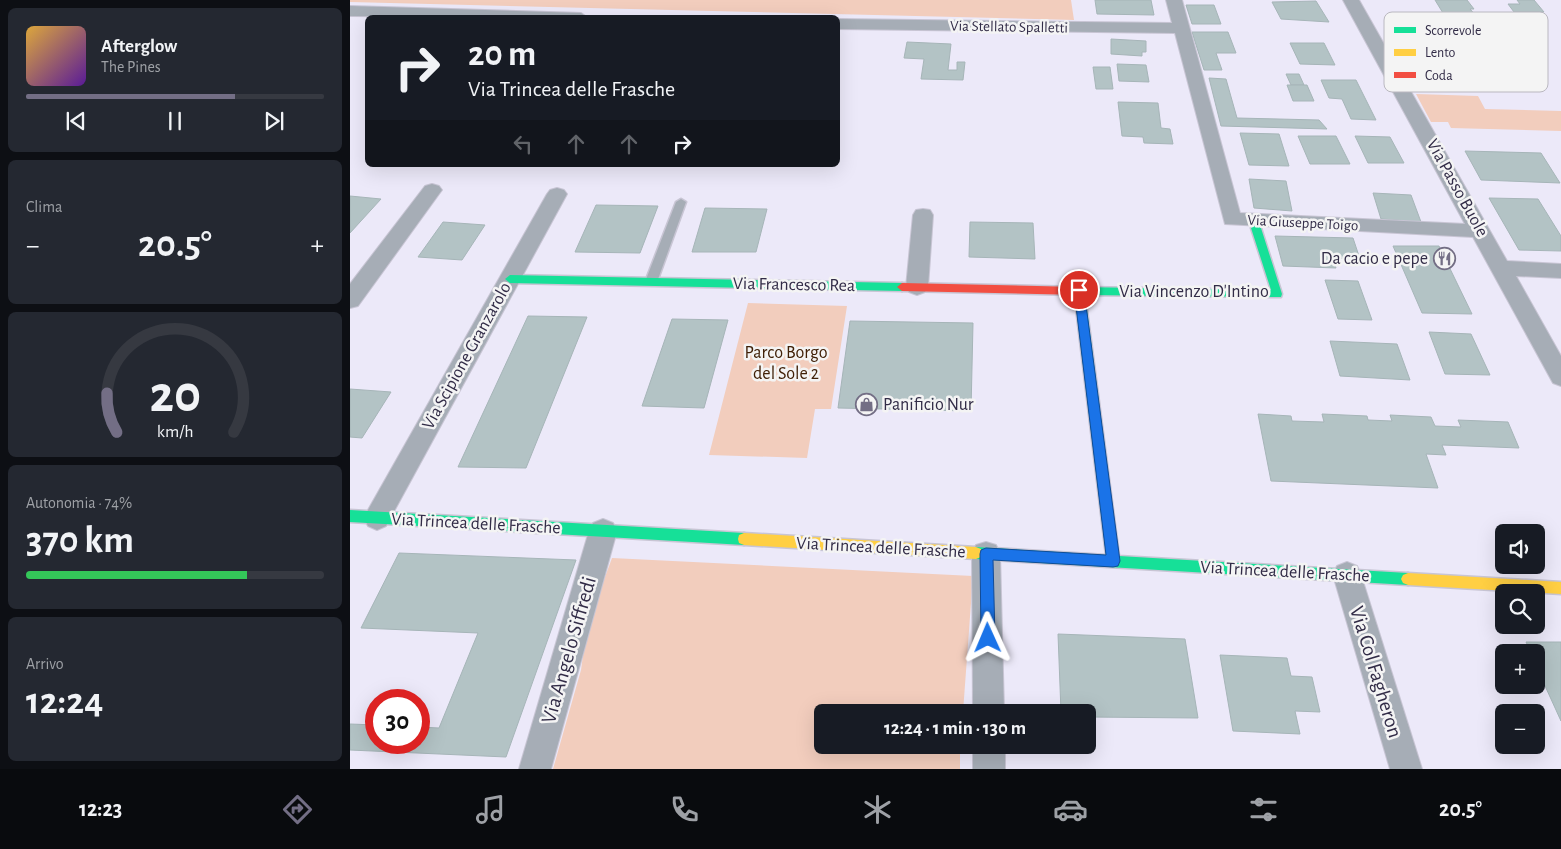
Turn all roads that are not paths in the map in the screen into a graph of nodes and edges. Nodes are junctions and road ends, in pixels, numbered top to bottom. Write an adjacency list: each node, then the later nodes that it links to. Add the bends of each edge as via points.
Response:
1 (1174, 0): 6 (street, Via Giuseppe Toigo)
2 (1351, 0): 7 (street, Via Passo Buole)
3 (350, 12): 4 (street)
4 (466, 15)
5 (840, 24): 6 (street, Via Stellato Spalletti)
6 (1182, 28): 14 (street, Via Giuseppe Toigo, via 1232,219)
7 (1384, 59)
8 (1403, 92): 14 (street, Via Passo Buole)
9 (432, 190): 21 (street)
10 (557, 194): 17 (street, Via Scipione Granzarolo)
11 (681, 202): 18 (lane)
12 (923, 215): 19 (street)
13 (1256, 228): 20 (street, Via Vincenzo D'Intino, via 1277,294)
14 (1481, 231): 15 (street, Via Passo Buole)
15 (1502, 268): 16 (street); 22 (street, Via Passo Buole)
16 (1561, 271)
17 (510, 279): 18 (street, Via Francesco Rea); 24 (street, Via Scipione Granzarolo)
18 (651, 282): 19 (street, Via Francesco Rea)
19 (917, 288): 20 (street, Via Francesco Rea)
20 (1079, 290): 27 (street)
21 (350, 300)
22 (1561, 377)
23 (350, 516): 24 (street, Via Trincea delle Frasche)
24 (377, 518): 25 (street, Via Trincea delle Frasche)
25 (603, 531): 26 (street, Via Trincea delle Frasche); 32 (street, Via Angelo Siffredi)
26 (986, 554): 27 (street, Via Trincea delle Frasche); 30 (street)
27 (1113, 561): 28 (street, Via Trincea delle Frasche)
28 (1347, 575): 29 (street, Via Trincea delle Frasche); 34 (street, Via Col Fagheron)
29 (1561, 588)
30 (989, 704)
31 (989, 754): 33 (street)
32 (535, 769)
33 (989, 769)
34 (1406, 769)

